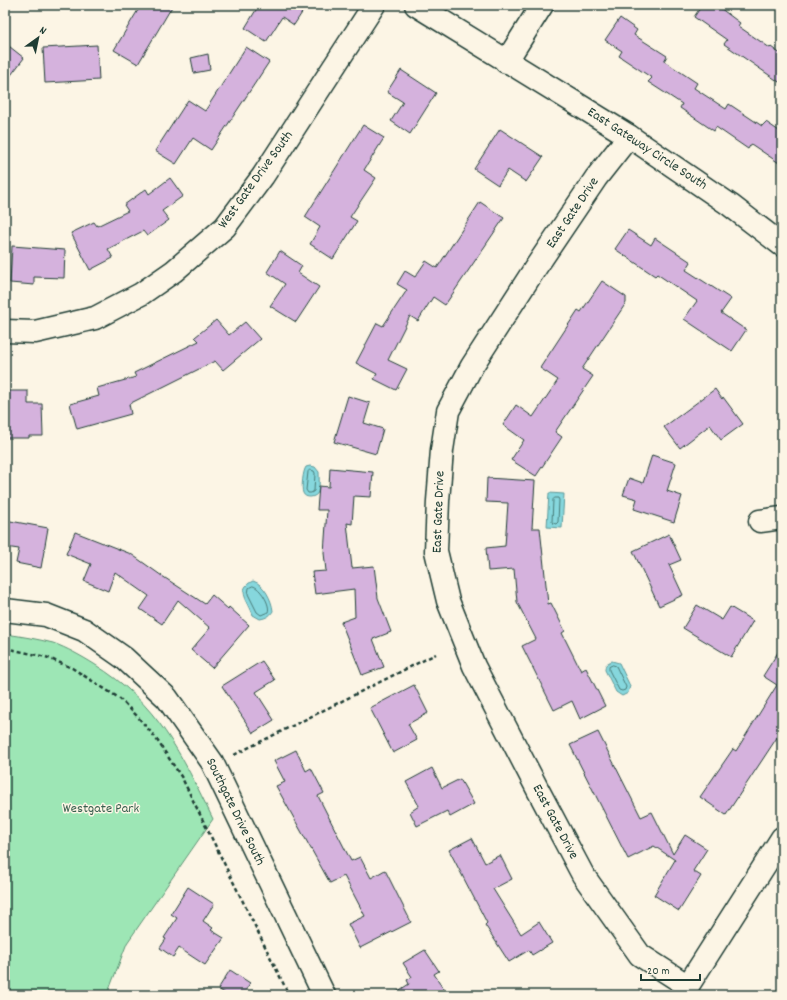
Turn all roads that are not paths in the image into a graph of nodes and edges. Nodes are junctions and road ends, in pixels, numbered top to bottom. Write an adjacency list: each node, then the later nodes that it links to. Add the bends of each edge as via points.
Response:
1 (374, 5): 7 (street, West Gate Drive South, via 263,176 225,226 167,276 141,294 95,318 35,332)
2 (416, 5): 4 (street, East Gateway Circle South)
3 (542, 5): 4 (street)
4 (506, 62): 5 (street, East Gateway Circle South)
5 (629, 136): 6 (street, East Gateway Circle South, via 730,205); 12 (street, East Gate Drive, via 596,178 536,267 472,366 448,411 440,472 436,551 448,601 474,666 583,875 640,955)
6 (782, 245)
7 (5, 331)
8 (782, 518): 9 (street)
9 (760, 521)
10 (5, 610): 13 (street, Southgate Drive South, via 46,615 84,630 124,658 167,698 212,762)
11 (782, 838): 12 (street)
12 (685, 990)
13 (324, 995)

